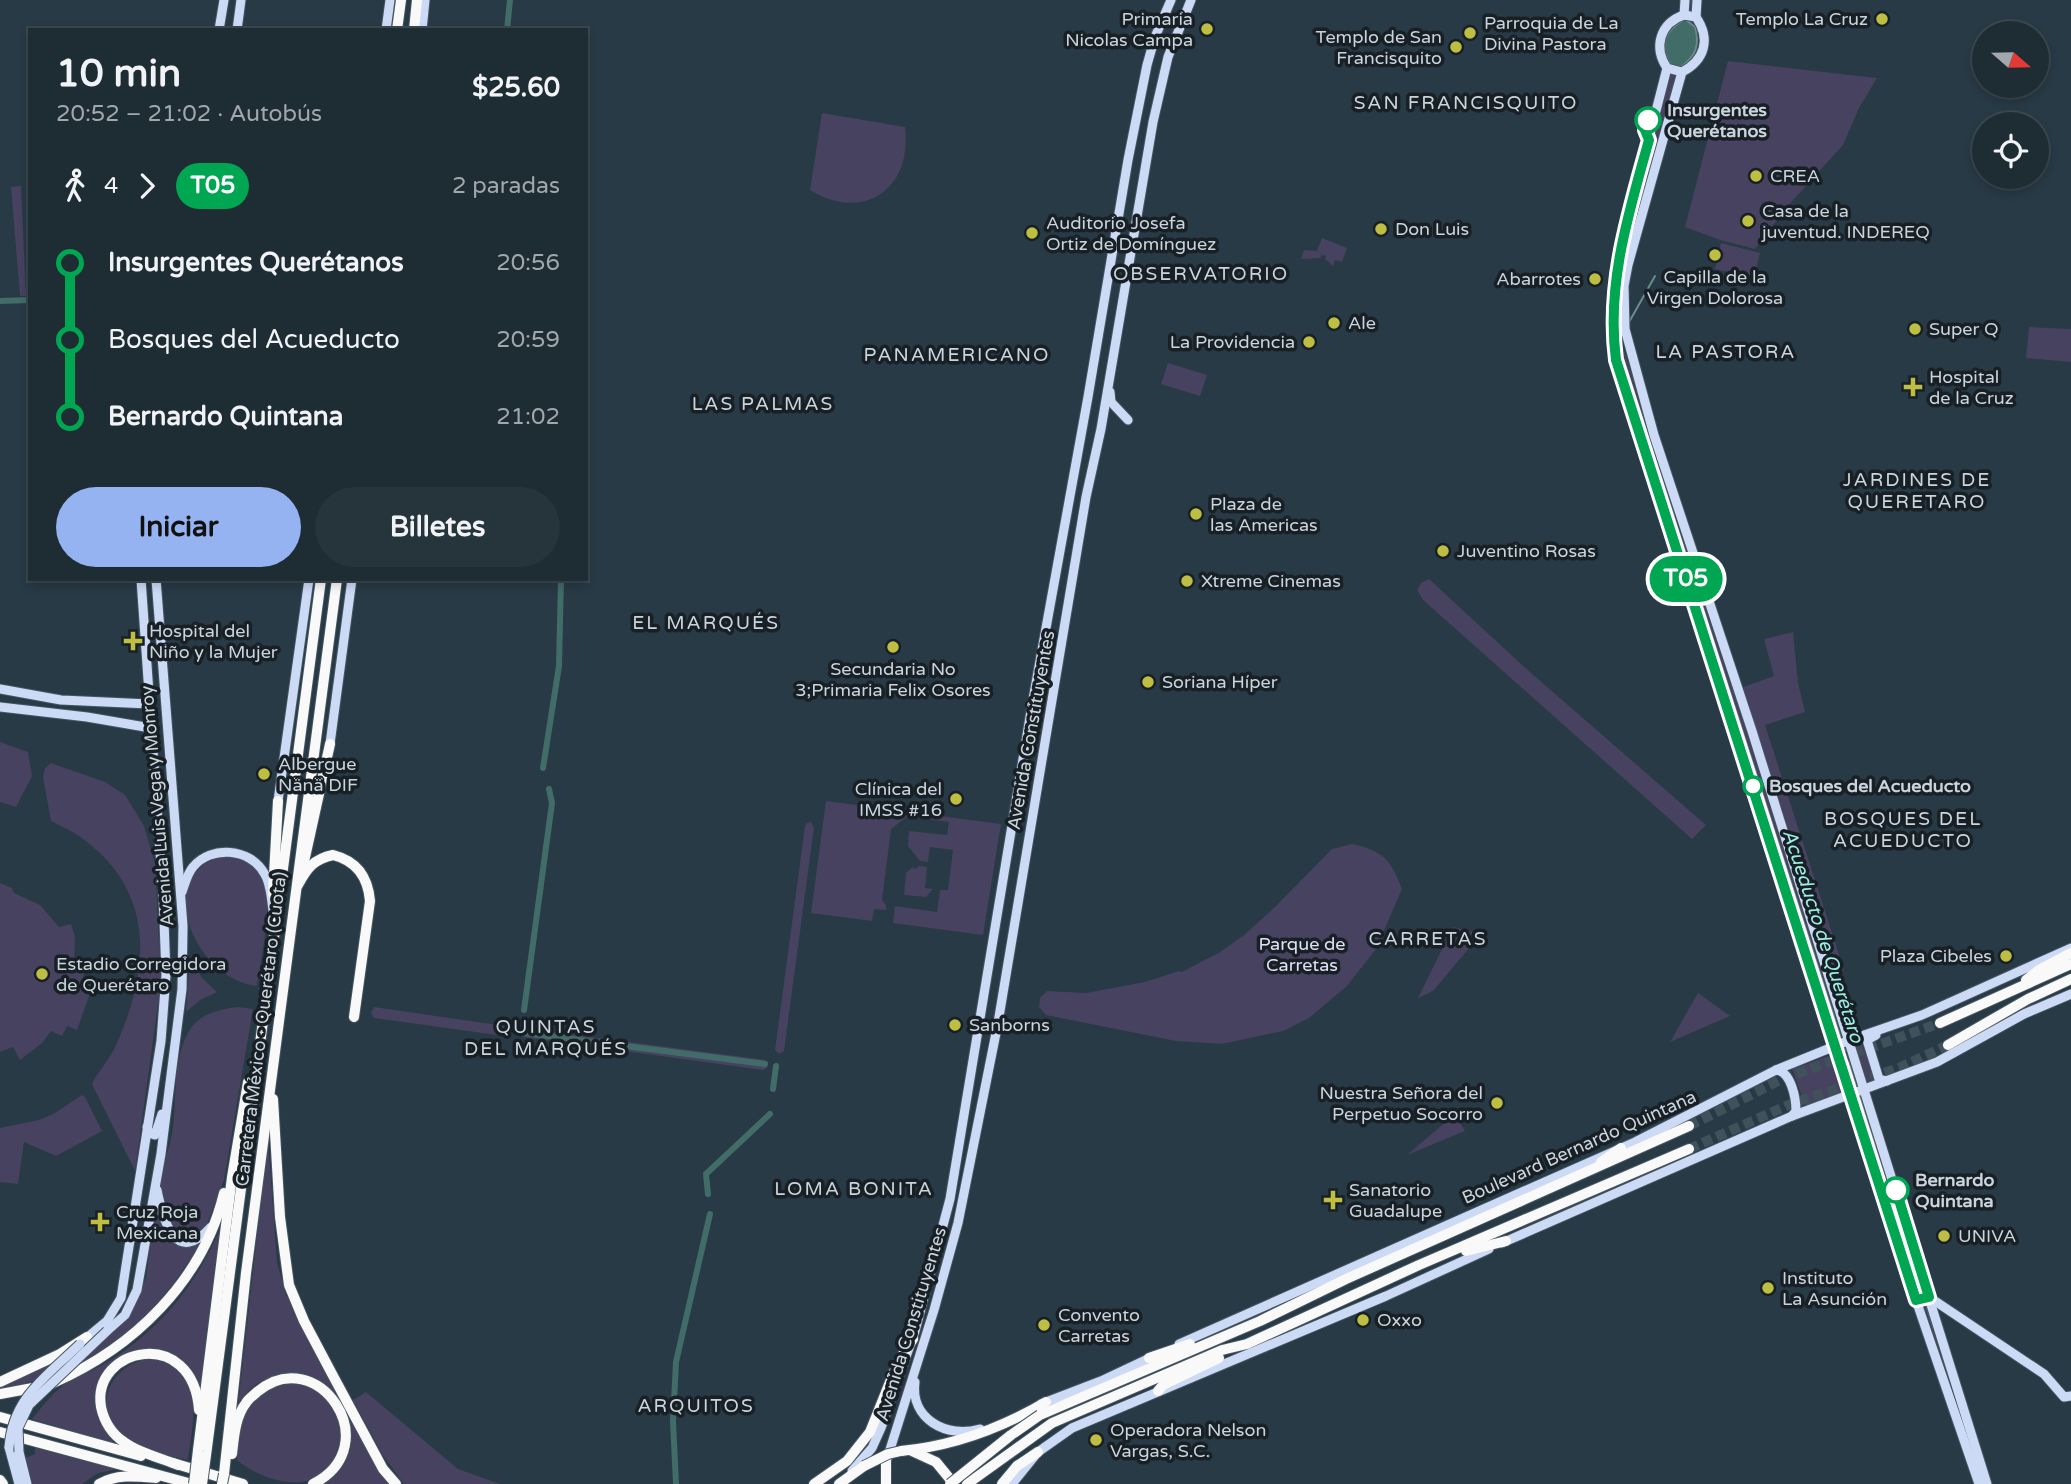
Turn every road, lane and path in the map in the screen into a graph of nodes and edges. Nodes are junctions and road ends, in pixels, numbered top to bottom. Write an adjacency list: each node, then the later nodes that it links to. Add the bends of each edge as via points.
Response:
1 (224, 0): 13 (main road)
2 (241, 0): 14 (main road)
3 (390, 0): 15 (main road)
4 (401, 0): 16 (highway)
5 (417, 0): 17 (highway)
6 (425, 0): 18 (main road)
7 (1171, 0): 85 (main road, Avenida Constituyentes, via 1147,65 1128,160 950,1199)
8 (1191, 0): 21 (main road, Avenida Constituyentes, via 1168,57 1153,122)
9 (1685, 0): 11 (main road)
10 (1698, 0): 12 (main road)
11 (1684, 15): 12 (main road); 19 (main road, via 1674,18 1659,41)
12 (1696, 18): 20 (main road, via 1702,26 1704,49 1700,59)
13 (219, 28)
14 (237, 28)
15 (386, 28)
16 (397, 28)
17 (414, 28)
18 (422, 28)
19 (1667, 68): 20 (main road); 24 (main road, via 1617,263 1612,331 1616,360)
20 (1682, 72): 23 (main road, via 1624,286 1625,329)
21 (1109, 376): 22 (main road, via 1111,401); 89 (main road, Avenida Constituyentes, via 990,1062 958,1223)
22 (1128, 420)
23 (1656, 441): 24 (main road); 41 (main road)
24 (1646, 454): 42 (main road)
25 (141, 581): 31 (main road, Avenida Luis Vega y Monroy)
26 (156, 581): 32 (main road, Avenida Luis Vega y Monroy)
27 (309, 581): 40 (main road)
28 (321, 581): 47 (highway, Carretera México - Querétaro (Cuota))
29 (337, 581): 43 (highway, Carretera México - Querétaro (Cuota))
30 (352, 581): 39 (main road)
31 (141, 597): 32 (main road, via 148,592); 35 (main road, Avenida Luis Vega y Monroy)
32 (156, 597): 44 (main road, Avenida Luis Vega y Monroy)
33 (0, 689): 34 (main road)
34 (27, 695): 35 (main road); 37 (main road)
35 (149, 704): 38 (main road, Avenida Luis Vega y Monroy)
36 (0, 707): 37 (main road)
37 (23, 710): 38 (main road)
38 (151, 727): 69 (main road, Avenida Luis Vega y Monroy, via 166,975)
39 (330, 744): 43 (highway)
40 (278, 801): 45 (highway)
41 (1791, 859): 42 (main road); 46 (main road)
42 (1777, 863): 48 (main road)
43 (295, 889): 57 (highway, via 315,860 333,855 352,863 365,877 370,901); 64 (highway, Carretera México - Querétaro (Cuota))
44 (180, 897): 45 (main road, via 189,872 199,861 217,853 241,854 252,858 266,875); 67 (main road, Avenida Luis Vega y Monroy, via 182,989)
45 (273, 910): 47 (highway)
46 (1820, 946): 48 (main road, via 1816,952); 59 (main road)
47 (271, 950): 62 (highway, Carretera México - Querétaro (Cuota))
48 (1806, 951): 61 (main road)
49 (2071, 951): 53 (highway); 56 (main road, Boulevard Bernardo Quintana)
50 (2071, 964): 53 (highway)
51 (2071, 979): 55 (highway)
52 (2071, 986): 55 (highway)
53 (2013, 990): 58 (highway)
54 (2071, 994): 65 (main road)
55 (2028, 999): 60 (highway)
56 (1922, 1015): 59 (main road, Boulevard Bernardo Quintana); 65 (main road, via 1867,1040 1879,1079)
57 (354, 1017)
58 (1940, 1023)
59 (1850, 1040): 61 (main road, Boulevard Bernardo Quintana); 66 (main road)
60 (1948, 1045)
61 (1836, 1046): 63 (main road, Boulevard Bernardo Quintana); 68 (main road)
62 (257, 1055): 74 (highway, Carretera México - Querétaro (Cuota), via 244,1098); 101 (highway, Carretera México - Querétaro (Cuota))
63 (1776, 1070): 70 (main road, via 1786,1074 1796,1111); 72 (main road, Boulevard Bernardo Quintana)
64 (271, 1078): 106 (highway, Carretera México - Querétaro (Cuota)); 116 (highway, via 289,1285 337,1384 383,1469)
65 (1892, 1080): 66 (main road)
66 (1865, 1090): 68 (main road); 76 (main road)
67 (170, 1091): 69 (main road, via 153,1135 147,1130); 75 (main road, Avenida Luis Vega y Monroy)
68 (1850, 1095): 70 (main road); 77 (main road)
69 (148, 1115): 86 (main road, Avenida Luis Vega y Monroy, via 121,1297 107,1321)
70 (1793, 1116): 80 (main road)
71 (1689, 1126): 78 (highway, Boulevard Bernardo Quintana)
72 (1621, 1148): 78 (highway); 88 (main road, Boulevard Bernardo Quintana)
73 (1689, 1149): 81 (highway)
74 (232, 1177): 79 (highway); 98 (highway, Carretera México - Querétaro (Cuota))
75 (156, 1186): 79 (main road, via 163,1215 178,1241 201,1238); 110 (main road, Avenida Luis Vega y Monroy, bridge, via 137,1290 125,1315 30,1405 18,1429)
76 (1899, 1201): 77 (main road); 82 (main road)
77 (1886, 1206): 83 (main road)
78 (1499, 1212): 84 (highway, Boulevard Bernardo Quintana)
79 (212, 1226): 92 (highway, via 189,1272 134,1336 48,1385)
80 (1506, 1241): 81 (highway); 91 (main road)
81 (1419, 1265): 87 (highway)
82 (1929, 1297): 83 (main road); 93 (main road, via 2044,1374); 96 (main road)
83 (1916, 1300): 96 (main road)
84 (1260, 1321): 88 (highway); 119 (highway, Boulevard Bernardo Quintana, bridge, via 1040,1415)
85 (913, 1339): 107 (main road, Avenida Constituyentes, via 877,1439); 117 (highway, via 862,1444)
86 (83, 1341): 90 (highway); 109 (main road, Avenida Luis Vega y Monroy, bridge, via 24,1399 10,1429 9,1447)
87 (1247, 1344): 91 (highway); 120 (highway, via 1222,1350 1052,1423)
88 (1149, 1358): 94 (main road, Boulevard Bernardo Quintana)
89 (919, 1359): 94 (main road, Boulevard Bernardo Quintana, via 914,1387 917,1405 925,1418 949,1432 970,1432); 103 (main road, Avenida Constituyentes)
90 (0, 1382)
91 (1158, 1391): 100 (main road, via 1072,1427)
92 (0, 1394)
93 (2068, 1396)
94 (1046, 1402): 99 (highway, via 990,1431)
95 (0, 1417): 104 (highway)
96 (1962, 1418): 102 (main road)
97 (0, 1432): 105 (highway)
98 (201, 1434): 101 (highway, Carretera México - Querétaro (Cuota)); 104 (highway, via 198,1395 185,1368 168,1357 133,1355 116,1366 102,1384 103,1416 122,1442)
99 (906, 1450): 107 (highway, bridge, via 876,1459); 119 (highway, via 936,1462)
100 (1038, 1452): 121 (highway); 122 (main road)
101 (202, 1453): 112 (highway, Carretera México - Querétaro (Cuota), bridge); 113 (highway, Carretera México - Querétaro (Cuota), bridge)
102 (1974, 1454): 123 (main road); 124 (main road)
103 (886, 1462): 118 (highway)
104 (178, 1465): 108 (highway)
105 (176, 1478): 111 (highway, via 127,1475); 112 (highway)
106 (223, 1479): 115 (highway, via 246,1402 268,1383 287,1378 322,1389 337,1402 345,1422 346,1442 338,1465)
107 (843, 1482)
108 (240, 1483): 114 (highway)
109 (19, 1484)
110 (27, 1484)
111 (99, 1484)
112 (193, 1484)
113 (202, 1484)
114 (252, 1484)
115 (313, 1484)
116 (396, 1484)
117 (814, 1484)
118 (886, 1484)
119 (952, 1484)
120 (967, 1484)
121 (1002, 1484)
122 (1012, 1484)
123 (1979, 1484)
124 (1987, 1484)

